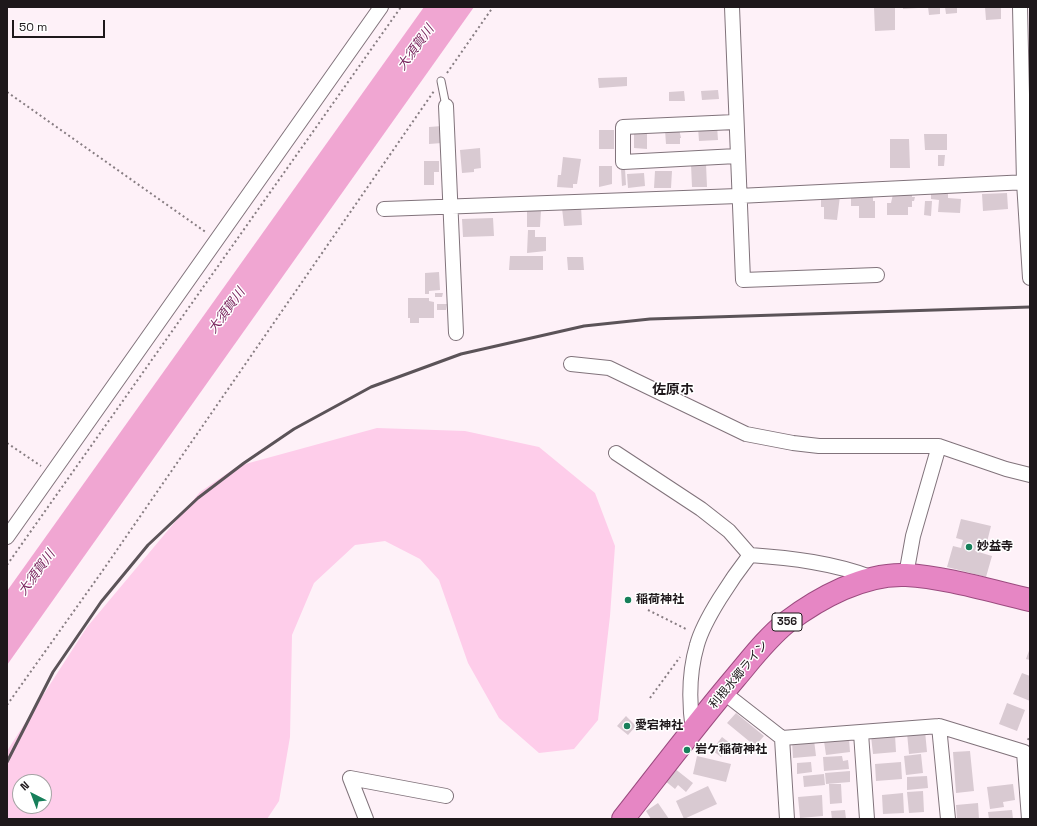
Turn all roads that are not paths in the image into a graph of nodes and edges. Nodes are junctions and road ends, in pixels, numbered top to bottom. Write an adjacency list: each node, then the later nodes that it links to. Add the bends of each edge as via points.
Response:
1 (381, 7): 19 (street)
2 (732, 7): 6 (street)
3 (1020, 7): 8 (street)
4 (441, 81): 5 (lane)
5 (446, 106): 10 (street)
6 (735, 122): 7 (street); 7 (street, via 623,127 624,162)
7 (737, 156): 9 (street)
8 (1026, 182): 9 (street); 13 (street)
9 (738, 196): 10 (street); 12 (street, via 743,280)
10 (451, 207): 11 (street); 14 (street)
11 (384, 209)
12 (877, 275)
13 (1030, 278)
14 (456, 333)
15 (571, 364): 16 (street, via 609,368 746,434 819,446)
16 (939, 446): 18 (street); 21 (street, via 913,536)
17 (616, 453): 20 (street, via 701,509 729,531)
18 (1030, 475)
19 (7, 537)
20 (750, 555): 22 (street, via 793,558 850,569); 26 (street, via 732,579 698,641 689,709)
21 (906, 575): 22 (highway, 利根水郷ライン / 356); 23 (highway, 利根水郷ライン / 356, via 948,581)
22 (874, 579): 24 (highway, 利根水郷ライン / 356, via 828,596 786,623 768,639)
23 (1030, 600)
24 (723, 692): 26 (highway, 利根水郷ライン / 356); 28 (street)
25 (940, 726): 27 (street); 34 (street); 35 (street, via 1024,752)
26 (693, 731): 31 (highway, 利根水郷ライン / 356)
27 (861, 733): 28 (street); 33 (street)
28 (782, 738): 32 (street)
29 (446, 796): 30 (street, via 350,778)
30 (366, 819)
31 (623, 819)
32 (787, 819)
33 (867, 819)
34 (948, 819)
35 (1029, 819)

